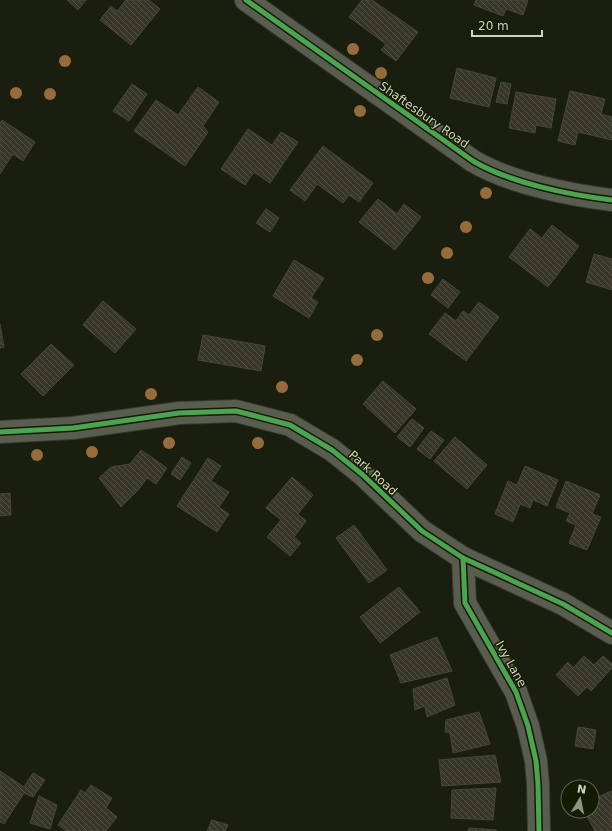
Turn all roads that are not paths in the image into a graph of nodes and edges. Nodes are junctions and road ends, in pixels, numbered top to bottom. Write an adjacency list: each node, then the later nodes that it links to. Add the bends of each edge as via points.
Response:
1 (246, 0): 2 (street, Shaftesbury Road, via 488,170 545,188)
2 (612, 200)
3 (0, 432): 4 (street, Park Road, via 73,428 179,414 236,411 290,425 332,450 363,475 422,531)
4 (463, 558): 5 (street, Park Road, via 563,604); 6 (street, Ivy Lane, via 465,603 516,692 528,726 536,761)
5 (612, 633)
6 (539, 831)

